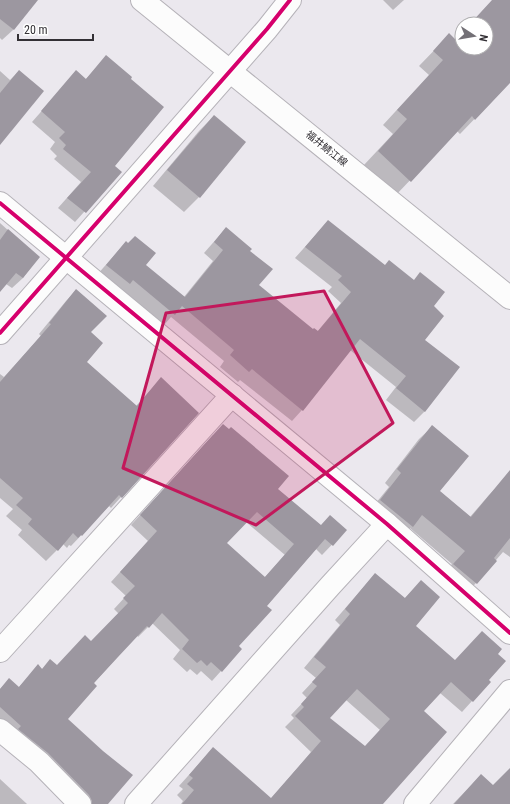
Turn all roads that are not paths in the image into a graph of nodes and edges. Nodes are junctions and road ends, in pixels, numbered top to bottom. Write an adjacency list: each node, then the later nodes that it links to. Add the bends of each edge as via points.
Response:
1 (142, 0): 3 (street, 福井鯖江線)
2 (290, 0): 3 (street)
3 (230, 70): 5 (street); 6 (street, 福井鯖江線)
4 (0, 203): 5 (street)
5 (66, 258): 7 (street); 8 (street)
6 (510, 298)
7 (0, 333)
8 (232, 395): 9 (street); 11 (street)
9 (387, 524): 10 (street); 15 (street)
10 (510, 633)
11 (0, 651)
12 (510, 692): 16 (street)
13 (0, 730): 14 (street, via 39,762)
14 (80, 804)
15 (136, 804)
16 (415, 804)

